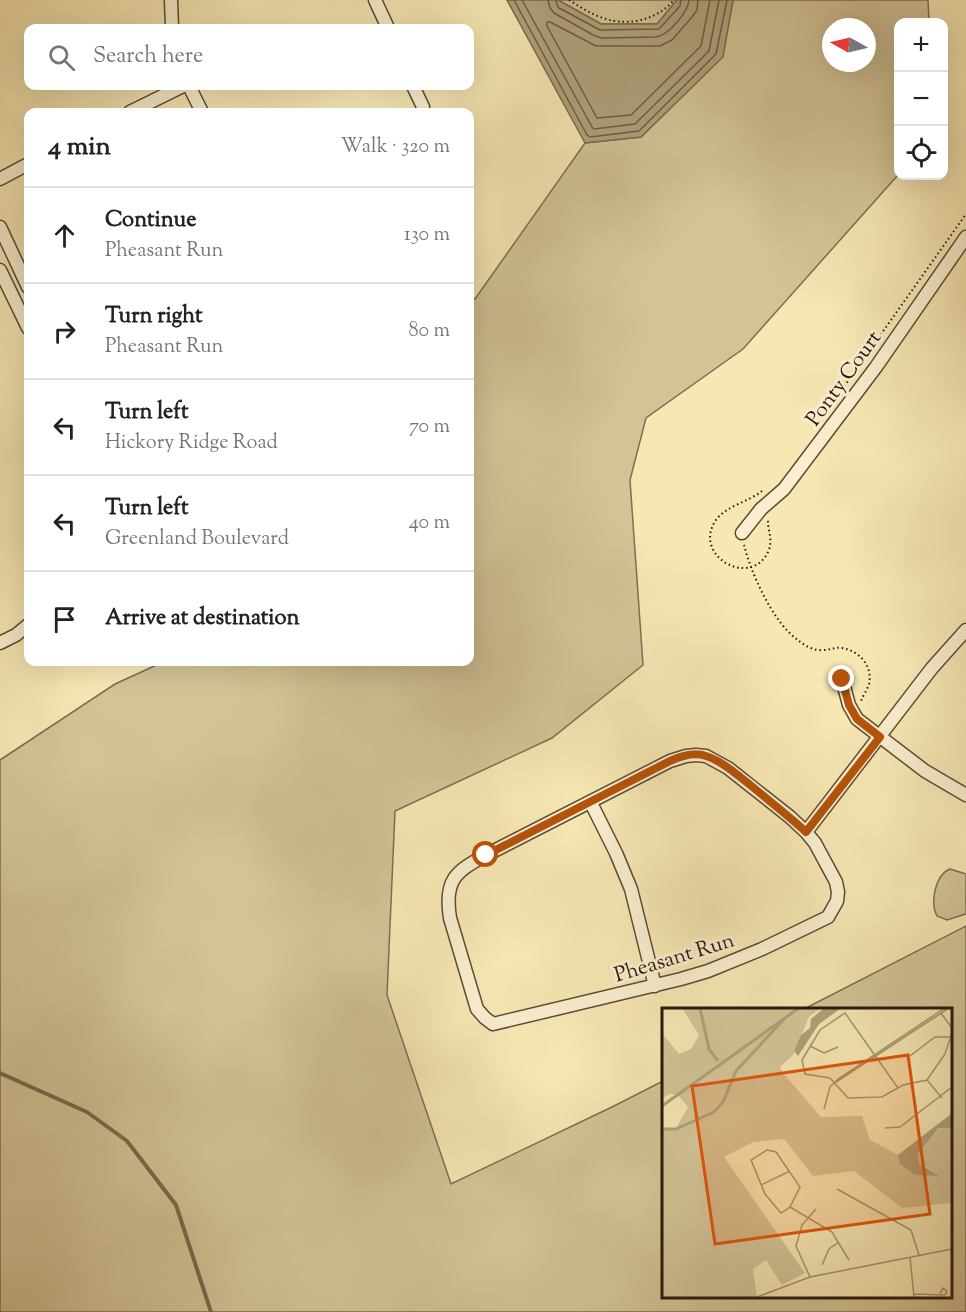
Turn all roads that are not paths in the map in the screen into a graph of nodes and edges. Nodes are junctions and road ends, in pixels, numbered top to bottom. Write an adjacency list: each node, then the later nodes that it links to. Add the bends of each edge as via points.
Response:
1 (171, 0): 3 (street)
2 (375, 0): 4 (street)
3 (172, 24)
4 (386, 24)
5 (175, 90): 8 (street)
6 (191, 90): 9 (street)
7 (415, 90): 10 (street)
8 (138, 108)
9 (200, 108)
10 (423, 108)
11 (24, 166): 12 (street)
12 (0, 179)
13 (0, 227): 16 (street)
14 (966, 237): 18 (street, Ponty Court, via 876,367 784,489)
15 (0, 270): 17 (street)
16 (24, 278)
17 (24, 320)
18 (742, 533)
19 (24, 628): 21 (street)
20 (966, 630): 23 (street)
21 (0, 643)
22 (842, 679): 23 (street, via 857,719)
23 (880, 737): 24 (street); 26 (street)
24 (966, 795)
25 (591, 803): 26 (street, Pheasant Run, via 670,761 706,756 728,768); 27 (street, via 631,889); 27 (street, Pheasant Run, via 468,865 454,879 447,902 477,1009 494,1024)
26 (806, 832): 27 (street, Pheasant Run, via 836,882 837,902 828,917 708,971)
27 (655, 986)

